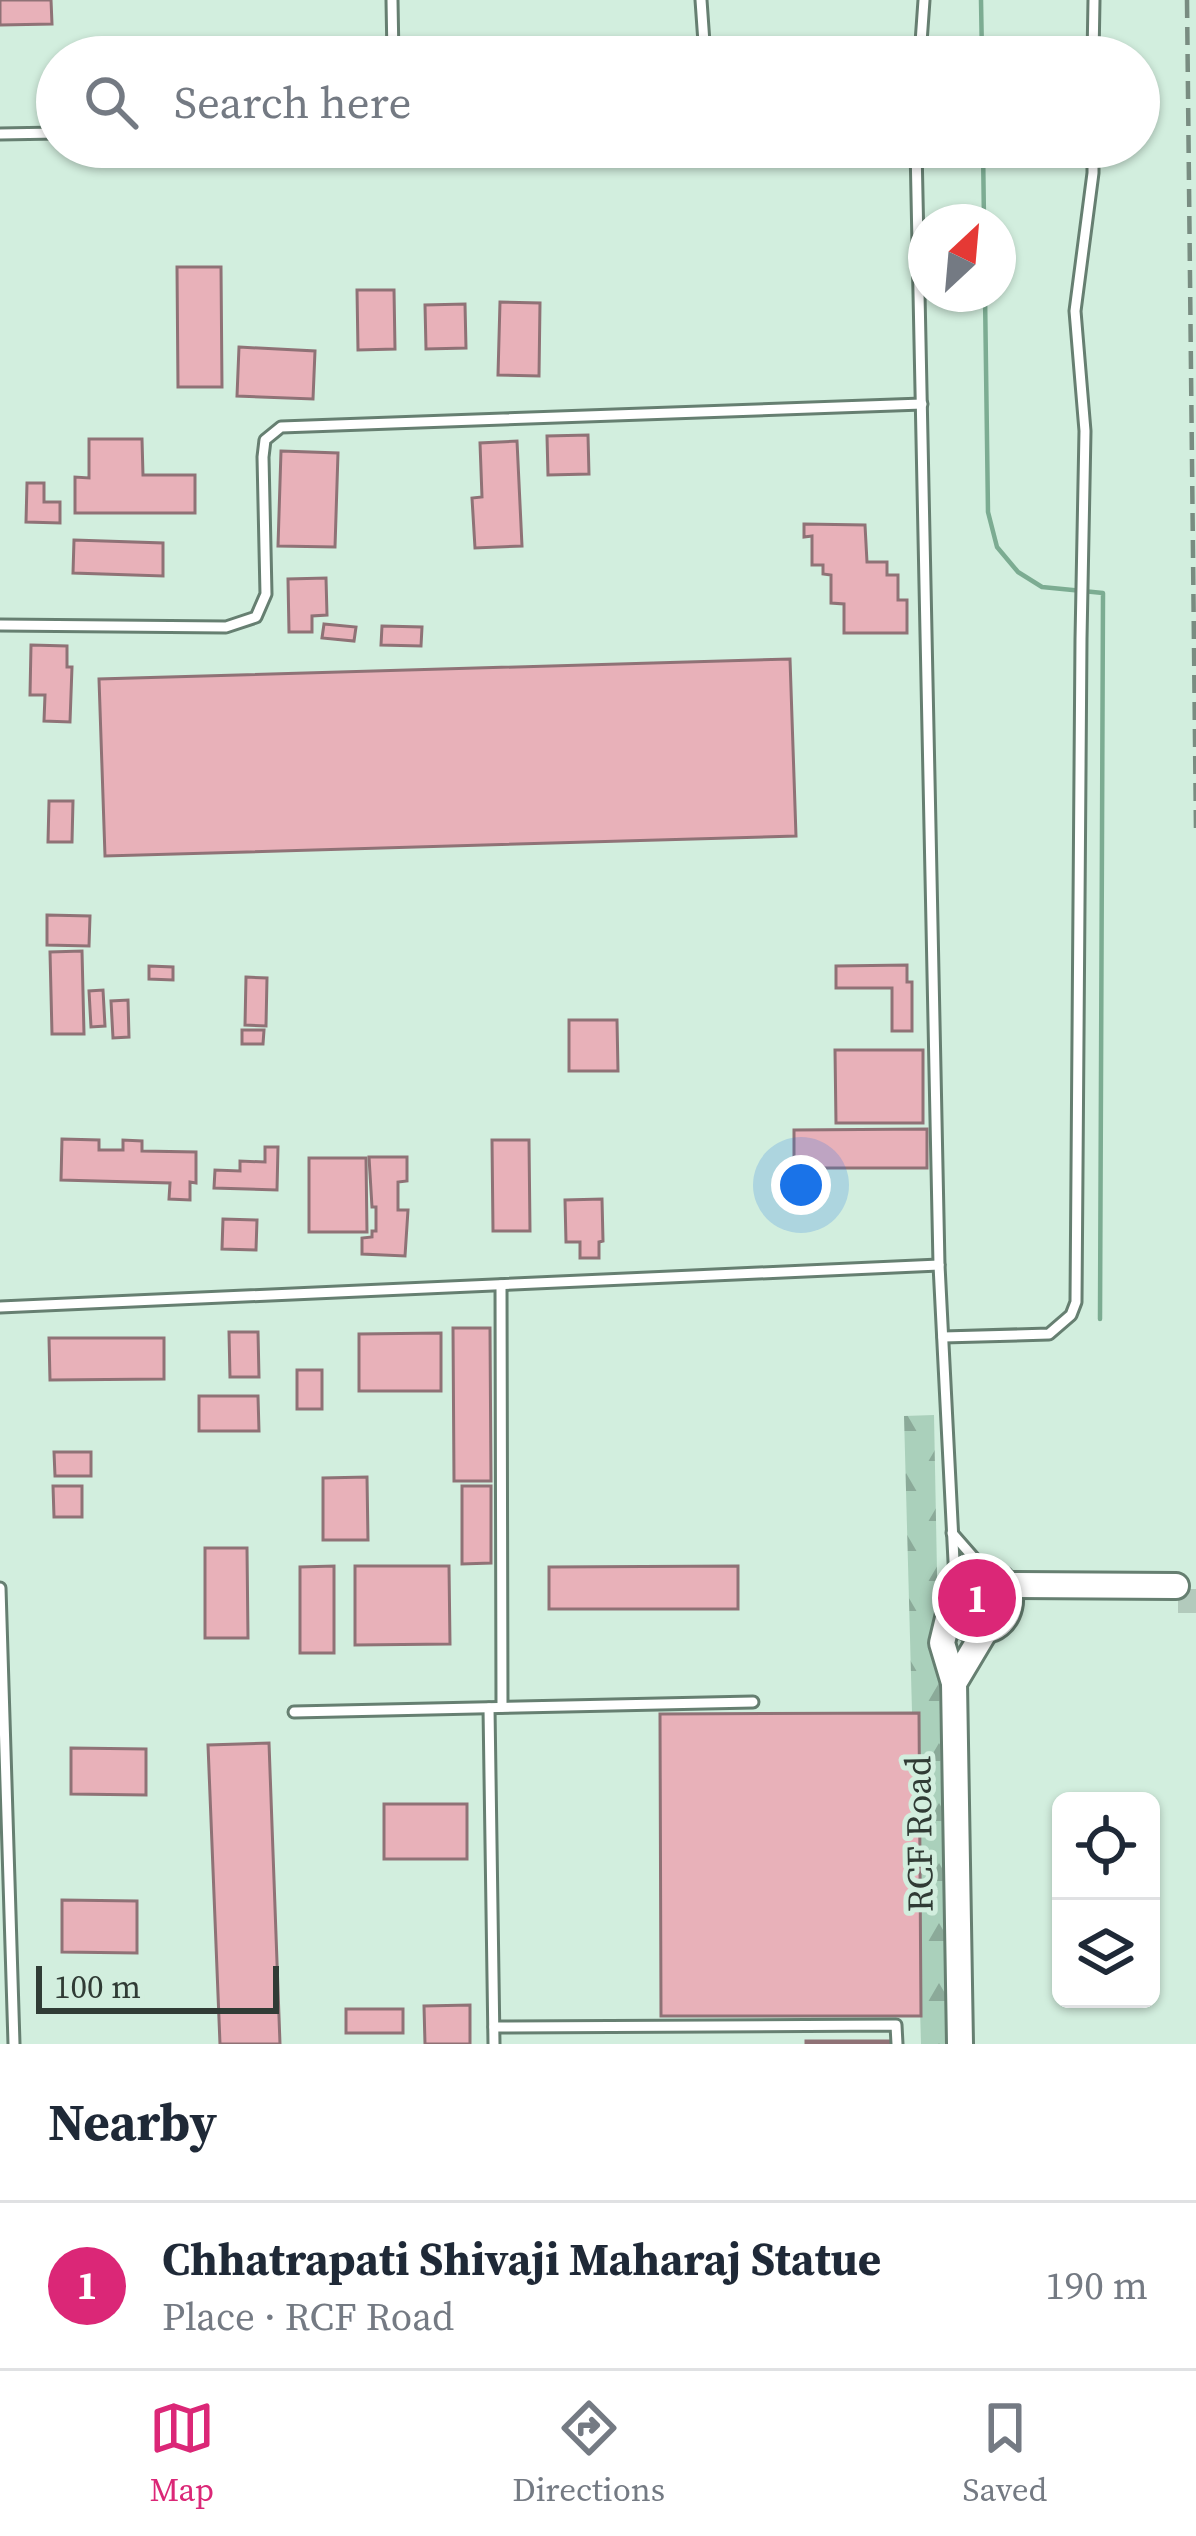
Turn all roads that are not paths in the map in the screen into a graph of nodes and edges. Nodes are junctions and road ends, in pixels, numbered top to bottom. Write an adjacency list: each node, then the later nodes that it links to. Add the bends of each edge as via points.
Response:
1 (392, 0): 5 (lane)
2 (700, 0): 6 (lane)
3 (924, 0): 7 (lane)
4 (1094, 0): 8 (lane)
5 (393, 36)
6 (703, 36)
7 (921, 36)
8 (1094, 36)
9 (36, 133): 10 (lane)
10 (0, 134)
11 (916, 168): 13 (lane)
12 (1092, 168): 18 (lane, via 1075,311 1085,431 1076,1302 1049,1334)
13 (922, 404): 14 (lane, via 280,427 265,440 262,458 266,594 256,617 226,627); 15 (lane)
14 (0, 625)
15 (940, 1265): 16 (lane); 18 (lane)
16 (501, 1285): 17 (lane); 28 (lane)
17 (0, 1307)
18 (943, 1337): 19 (lane)
19 (952, 1533): 20 (lane); 21 (lane)
20 (955, 1584): 21 (street, via 968,1573); 24 (street)
21 (1001, 1586): 23 (street); 25 (street, via 1010,1610)
22 (0, 1588): 31 (lane)
23 (1177, 1593)
24 (949, 1614): 25 (street); 26 (street, RCF Road, via 942,1643)
25 (985, 1631): 26 (street)
26 (954, 1683): 36 (street, RCF Road)
27 (753, 1702): 28 (lane)
28 (502, 1707): 29 (lane)
29 (489, 1708): 30 (lane); 32 (lane)
30 (294, 1712)
31 (3, 1817): 33 (lane)
32 (494, 2026): 34 (lane); 35 (lane, via 896,2025)
33 (14, 2044)
34 (494, 2044)
35 (897, 2044)
36 (960, 2044)

